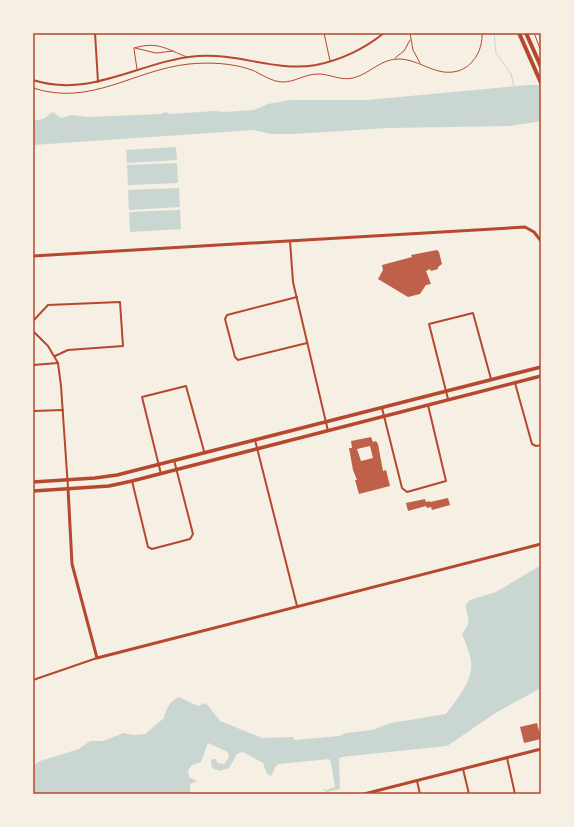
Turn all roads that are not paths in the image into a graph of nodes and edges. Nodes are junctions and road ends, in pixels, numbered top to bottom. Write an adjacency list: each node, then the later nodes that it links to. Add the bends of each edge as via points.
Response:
1 (95, 33): 13 (street)
2 (324, 33): 9 (lane)
3 (384, 33): 9 (street, via 362,49)
4 (519, 33): 14 (highway)
5 (526, 33): 10 (highway)
6 (134, 48): 7 (lane, via 156,54); 7 (lane, via 156,45); 11 (lane)
7 (174, 51): 8 (lane)
8 (187, 57): 9 (street, via 223,56 289,66); 11 (street)
9 (330, 62)
10 (541, 67)
11 (137, 70): 13 (street)
12 (33, 80): 13 (street, via 62,86)
13 (98, 82)
14 (541, 83)
15 (290, 241): 16 (street, via 525,227); 17 (street); 18 (street, via 293,282)
16 (541, 241)
17 (33, 256)
18 (297, 297): 21 (street); 21 (street, via 227,315 225,318 235,358 238,360)
19 (33, 321): 22 (street, via 48,305 120,302 122,346 68,350)
20 (33, 331): 22 (street)
21 (307, 343): 36 (street)
22 (55, 356): 23 (street)
23 (58, 363): 24 (street); 33 (street)
24 (33, 365)
25 (541, 366): 27 (main road)
26 (541, 376): 28 (main road)
27 (491, 379): 29 (main road); 29 (street, via 473,313 429,324)
28 (515, 383): 30 (main road); 39 (street, via 532,444)
29 (445, 391): 30 (street); 32 (main road)
30 (448, 400): 31 (main road)
31 (428, 405): 35 (main road); 35 (street, via 446,478 443,483 404,491)
32 (382, 407): 35 (street); 36 (main road)
33 (63, 410): 34 (street); 46 (street)
34 (33, 411)
35 (384, 416): 37 (main road)
36 (325, 420): 37 (street); 38 (main road)
37 (328, 431): 40 (main road)
38 (255, 440): 40 (street); 41 (main road)
39 (541, 445)
40 (258, 449): 44 (main road); 52 (street)
41 (204, 452): 42 (main road); 43 (street, via 186,386 142,397)
42 (174, 460): 43 (main road); 44 (street)
43 (159, 464): 45 (street); 46 (main road, via 107,477)
44 (176, 470): 45 (main road); 47 (street, via 193,534 190,539 152,549 148,547)
45 (161, 474): 47 (main road)
46 (68, 480): 48 (main road); 49 (street)
47 (132, 481): 49 (main road, via 109,486)
48 (33, 482)
49 (68, 488): 50 (main road); 53 (street, via 72,564)
50 (33, 491)
51 (541, 544): 52 (street)
52 (297, 606): 53 (street)
53 (97, 658): 54 (street)
54 (33, 680)
55 (541, 748): 56 (street)
56 (507, 756): 57 (street); 63 (street)
57 (462, 769): 58 (street); 62 (street)
58 (417, 781): 59 (street); 61 (street)
59 (370, 793): 60 (street)
60 (364, 794)
61 (420, 794)
62 (469, 794)
63 (515, 794)

